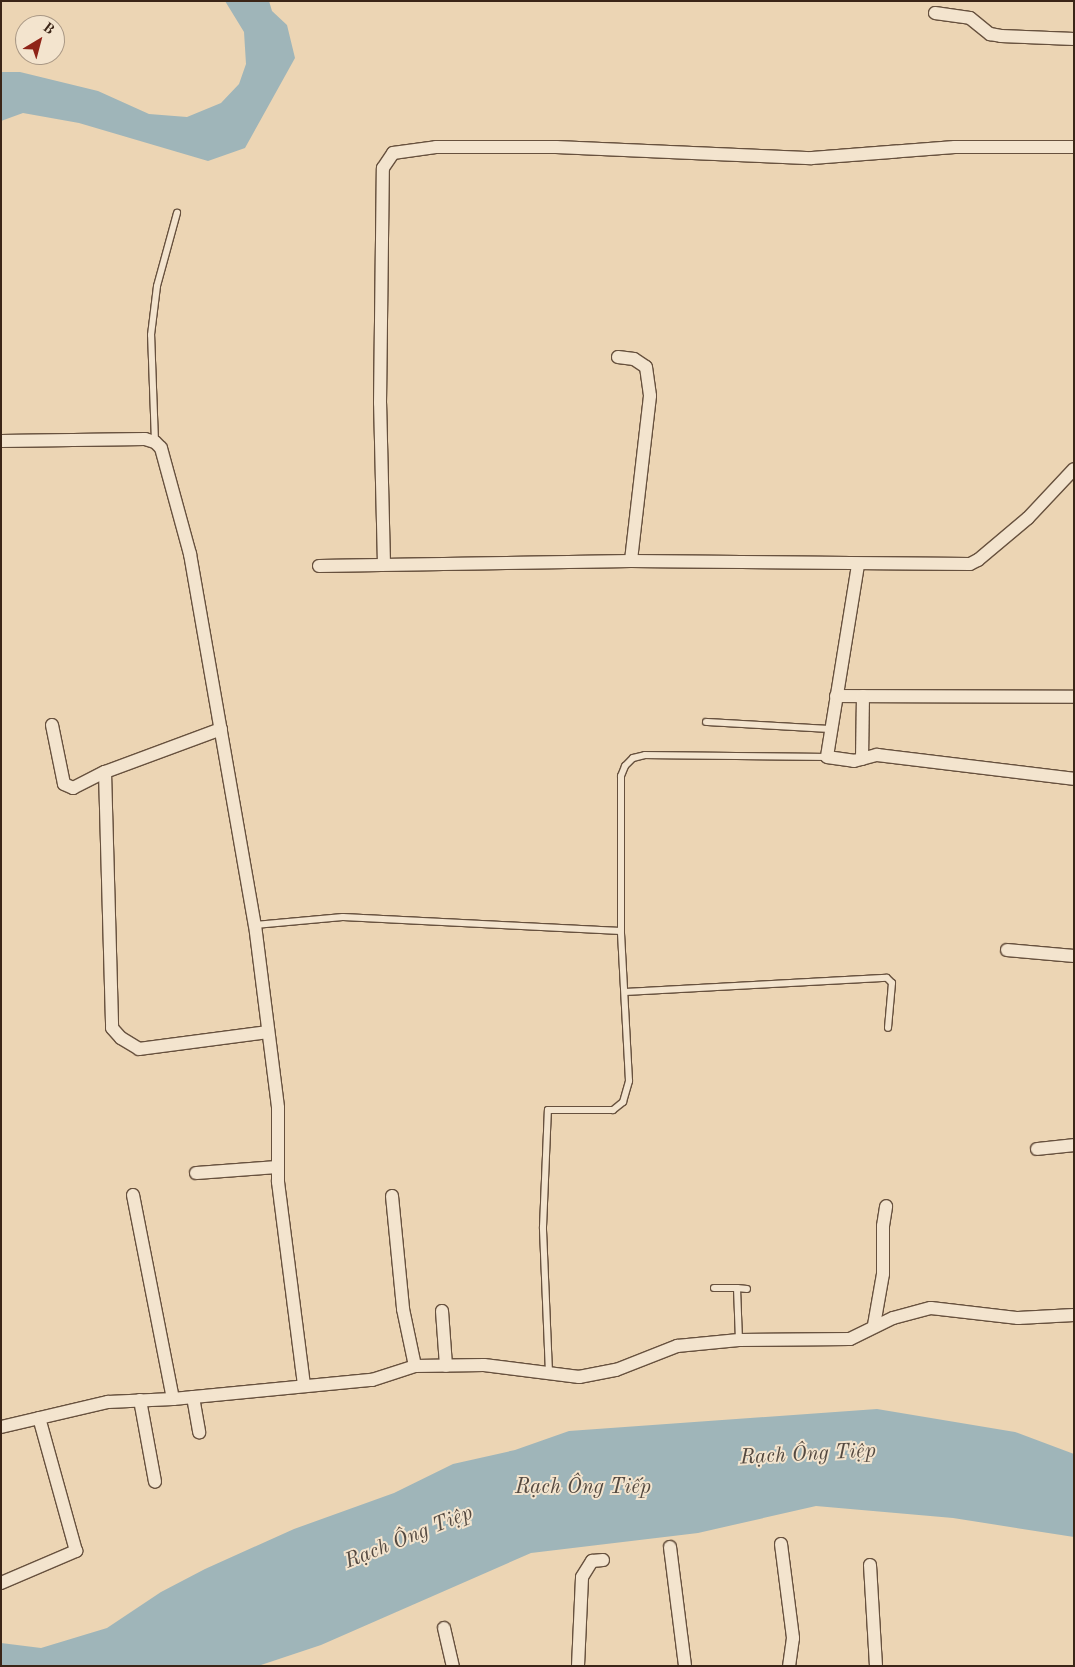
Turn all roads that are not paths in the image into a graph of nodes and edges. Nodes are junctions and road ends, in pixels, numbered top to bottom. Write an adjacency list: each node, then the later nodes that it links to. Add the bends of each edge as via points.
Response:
1 (935, 14): 2 (street, via 970,18 990,34 1001,36)
2 (1074, 39)
3 (1074, 147): 10 (street, via 955,147 812,158 556,147 436,147 393,154 383,168 380,403)
4 (176, 213): 7 (lane, via 157,286 151,335)
5 (618, 357): 9 (street, via 634,359 646,367 650,396)
6 (1, 442): 7 (street, via 145,439)
7 (155, 442): 18 (street, via 161,448 190,554)
8 (1074, 469): 11 (street, via 1028,518 978,560 949,566)
9 (631, 561): 10 (street); 11 (street)
10 (384, 564): 12 (street)
11 (858, 564): 13 (street)
12 (319, 566)
13 (836, 696): 14 (street); 19 (street)
14 (864, 696): 15 (street); 21 (street)
15 (1074, 697)
16 (706, 722): 19 (lane)
17 (52, 725): 22 (street, via 64,784 73,788)
18 (221, 729): 22 (street); 24 (street)
19 (831, 729): 20 (street)
20 (827, 757): 21 (street); 25 (lane, via 645,754 629,761 621,776)
21 (858, 760): 23 (street, via 877,755)
22 (105, 772): 30 (street, via 112,1028 139,1049)
23 (1074, 779)
24 (255, 925): 25 (lane, via 344,917); 30 (street)
25 (621, 931): 28 (lane)
26 (1008, 950): 27 (street)
27 (1074, 956)
28 (625, 992): 29 (lane, via 887,978 892,983); 47 (lane, via 629,1081 623,1102 613,1110 548,1110 543,1227)
29 (888, 1028)
30 (268, 1032): 33 (street, via 278,1108)
31 (1074, 1144): 32 (street)
32 (1037, 1149)
33 (278, 1167): 34 (street); 48 (street)
34 (196, 1173)
35 (133, 1195): 50 (street)
36 (392, 1196): 45 (street, via 403,1309)
37 (886, 1206): 43 (street, via 883,1274)
38 (714, 1288): 39 (lane)
39 (736, 1288): 40 (lane); 44 (lane)
40 (747, 1288)
41 (442, 1311): 46 (street)
42 (1074, 1315): 43 (street, via 1018,1318 932,1308)
43 (874, 1325): 44 (street, via 859,1337 850,1339)
44 (738, 1340): 47 (street, via 677,1346 616,1370 579,1377)
45 (415, 1366): 46 (street); 48 (street, via 372,1380)
46 (446, 1366): 47 (street, via 484,1366)
47 (550, 1373)
48 (304, 1385): 49 (street)
49 (193, 1396): 50 (street); 54 (street)
50 (173, 1399): 51 (street)
51 (140, 1400): 52 (street, via 99,1404); 55 (street)
52 (38, 1418): 53 (street); 60 (street, via 76,1551)
53 (1, 1427)
54 (199, 1432)
55 (155, 1482)
56 (781, 1544): 65 (street, via 793,1638)
57 (670, 1548): 64 (street)
58 (603, 1560): 63 (street, via 592,1561 582,1577)
59 (870, 1565): 66 (street)
60 (1, 1582)
61 (444, 1628): 62 (street)
62 (453, 1666)
63 (578, 1666)
64 (685, 1666)
65 (789, 1666)
66 (876, 1666)

